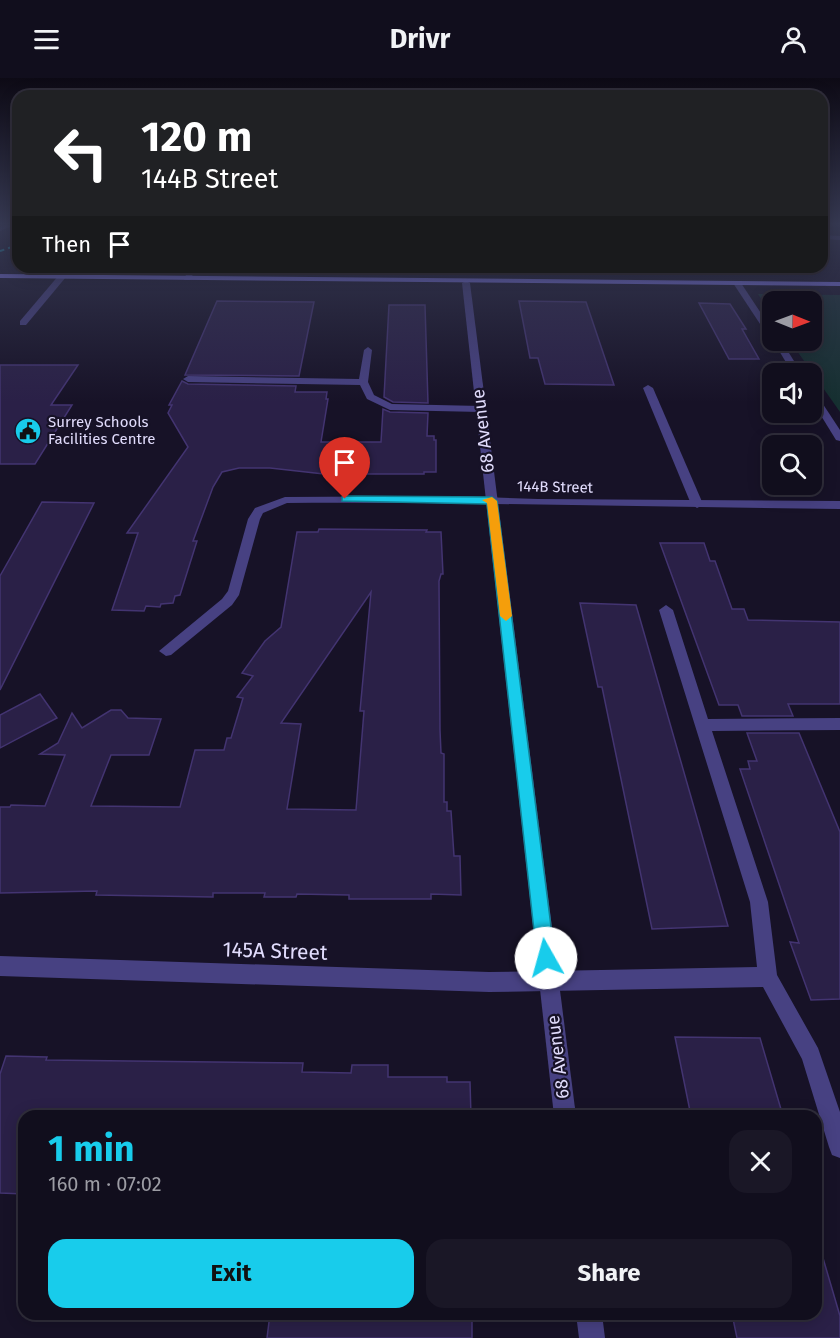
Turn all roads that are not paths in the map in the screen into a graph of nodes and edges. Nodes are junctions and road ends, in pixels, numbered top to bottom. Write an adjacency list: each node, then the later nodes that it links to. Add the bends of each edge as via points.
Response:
1 (737, 283): 6 (street)
2 (56, 284): 7 (street)
3 (468, 284): 12 (street, 68 Avenue)
4 (819, 284): 5 (main road)
5 (840, 284)
6 (762, 321)
7 (23, 323)
8 (368, 350): 10 (street)
9 (188, 379): 10 (street)
10 (363, 382): 12 (street, via 370,397 390,407)
11 (648, 388): 16 (street)
12 (481, 409): 15 (street, 68 Avenue)
13 (822, 410): 14 (street)
14 (840, 438)
15 (492, 501): 16 (street, 144B Street); 19 (street, 144B Street, via 302,499 271,504 254,519 234,592 227,602); 24 (street, 68 Avenue)
16 (697, 504): 17 (street, 144B Street)
17 (840, 505)
18 (666, 610): 21 (street)
19 (166, 651)
20 (840, 724): 21 (street)
21 (703, 725): 23 (street, via 759,902)
22 (0, 966): 24 (street, 145A Street)
23 (768, 977): 24 (street, 145A Street); 26 (street, via 811,1055)
24 (549, 981): 25 (street, 68 Avenue)
25 (564, 1110)
26 (840, 1147)
27 (590, 1320): 28 (street)
28 (591, 1338)

